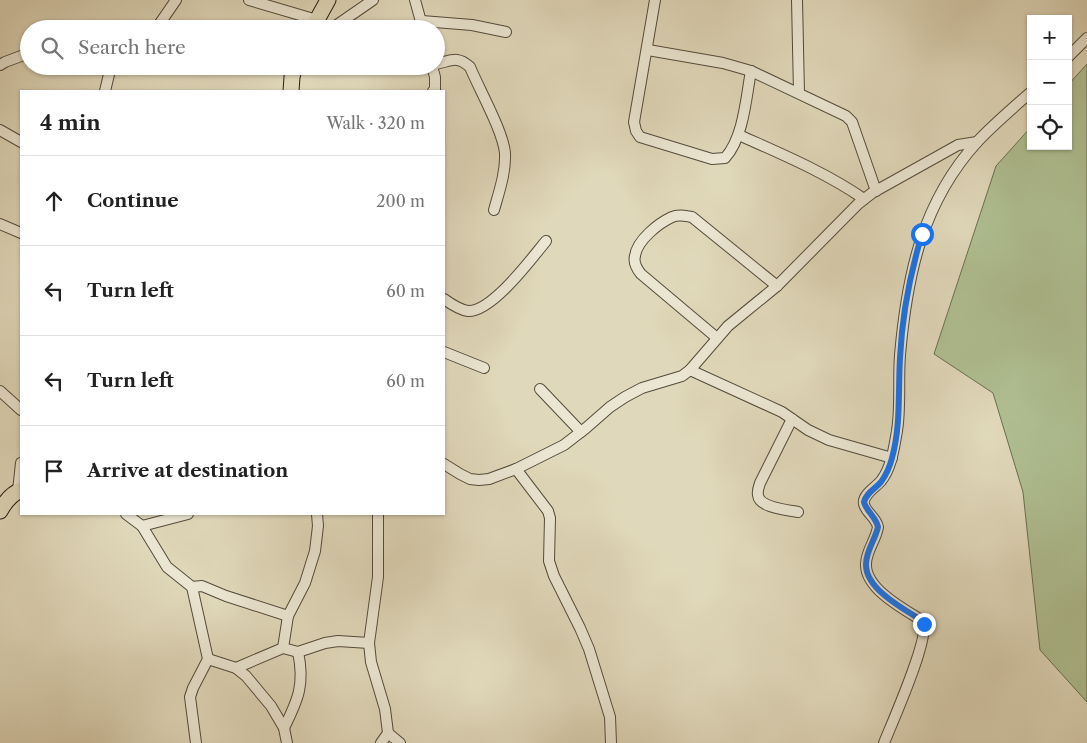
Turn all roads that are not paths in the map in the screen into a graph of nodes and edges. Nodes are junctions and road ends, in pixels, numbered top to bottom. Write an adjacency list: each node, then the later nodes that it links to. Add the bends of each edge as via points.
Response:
1 (176, 0): 8 (street)
2 (249, 0): 9 (street)
3 (328, 0): 10 (highway)
4 (372, 0): 11 (street)
5 (415, 0): 12 (street)
6 (655, 0): 16 (street)
7 (797, 0): 28 (street)
8 (162, 20)
9 (303, 20)
10 (316, 20)
11 (344, 20)
12 (421, 20)
13 (445, 25): 14 (street)
14 (506, 32)
15 (1087, 38): 17 (street)
16 (648, 50): 21 (street); 31 (street, via 634,122 640,137 719,160 731,152)
17 (1072, 53)
18 (20, 56): 20 (street)
19 (445, 62): 36 (street, via 458,59 470,67 503,141 504,164)
20 (0, 66)
21 (751, 71): 28 (street); 31 (street)
22 (109, 75): 25 (street)
23 (293, 75): 26 (highway)
24 (434, 75): 27 (street)
25 (105, 90)
26 (291, 90)
27 (435, 90)
28 (799, 93): 34 (street, via 850,119)
29 (1027, 96): 33 (street)
30 (0, 130): 32 (street)
31 (738, 135): 35 (street, via 817,171)
32 (20, 141)
33 (977, 142): 34 (street, via 958,145); 51 (street, via 938,199 916,254 904,320)
34 (876, 191): 35 (street)
35 (864, 199): 40 (street)
36 (494, 210)
37 (0, 224): 38 (street)
38 (20, 233)
39 (546, 241): 41 (street, via 508,286 484,305 467,311)
40 (777, 286): 42 (street); 42 (street, via 692,217 672,217 642,239 634,256 641,274)
41 (445, 300)
42 (717, 338): 45 (street)
43 (445, 352): 44 (street)
44 (484, 368)
45 (690, 370): 49 (street); 50 (street, via 625,397)
46 (540, 389): 50 (street)
47 (0, 392): 48 (street)
48 (20, 409)
49 (792, 419): 51 (street, via 828,440); 57 (street, via 757,493 763,503)
50 (581, 432): 53 (street, via 564,445)
51 (892, 458): 77 (street, via 885,476 864,499 864,505 878,527 865,566 878,590 923,621 925,627)
52 (445, 465): 53 (street, via 470,479 479,480)
53 (516, 469): 76 (street, via 548,511 550,561 589,650 610,716)
54 (20, 477): 55 (street)
55 (19, 491): 56 (highway)
56 (2, 504)
57 (798, 512)
58 (127, 515): 62 (street)
59 (184, 515): 62 (street)
60 (317, 515): 64 (street, via 315,552 305,583)
61 (378, 515): 65 (street, via 378,577)
62 (142, 526): 63 (street, via 167,568)
63 (192, 587): 64 (street, via 202,586); 68 (street)
64 (288, 616): 66 (street)
65 (369, 643): 67 (street, via 338,641); 71 (street)
66 (283, 648): 67 (street); 69 (street)
67 (298, 652): 70 (street, via 302,670 300,690)
68 (208, 660): 69 (street); 72 (street, via 190,697)
69 (236, 668): 70 (street, via 260,691)
70 (284, 728): 73 (street)
71 (388, 733): 74 (street); 75 (street)
72 (196, 743)
73 (287, 743)
74 (381, 743)
75 (400, 743)
76 (611, 743)
77 (884, 743)

